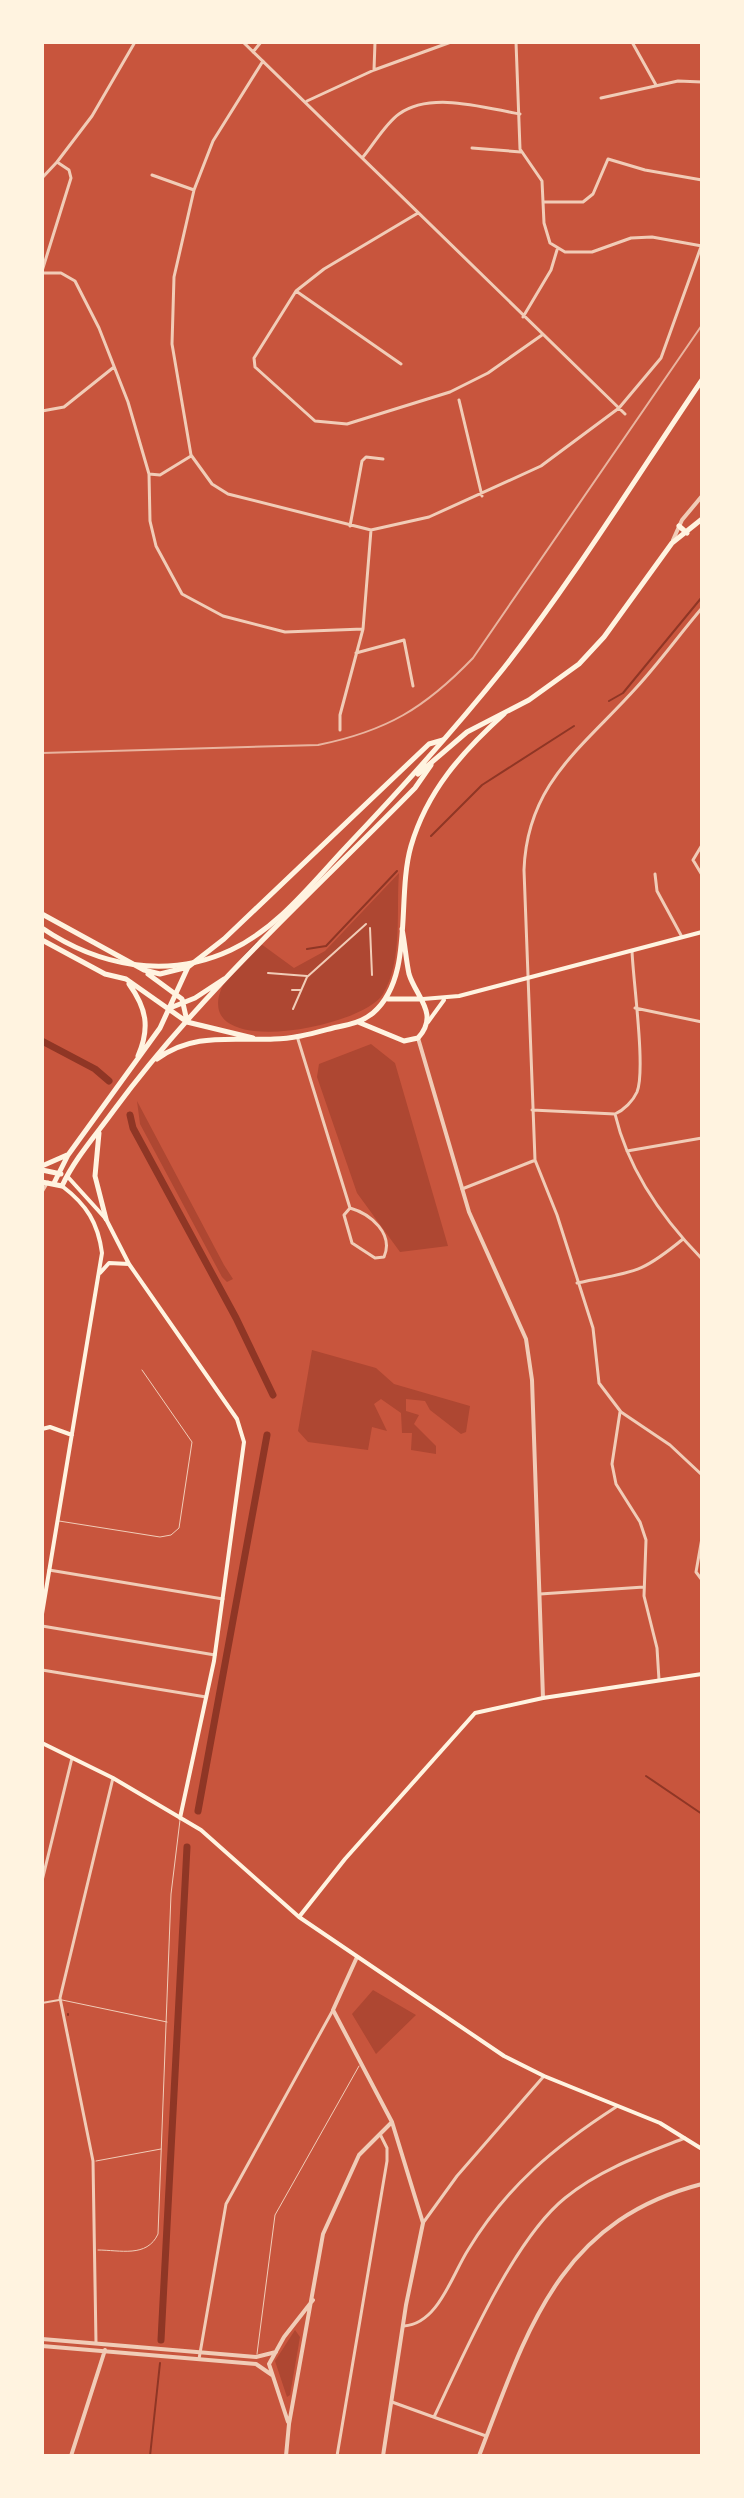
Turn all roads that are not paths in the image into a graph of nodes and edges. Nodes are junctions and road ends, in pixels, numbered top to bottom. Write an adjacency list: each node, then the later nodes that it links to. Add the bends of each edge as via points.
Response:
1 (135, 42): 19 (street, via 92,116)
2 (243, 42): 8 (street)
3 (261, 42): 8 (street)
4 (375, 42): 10 (street)
5 (451, 42): 10 (street)
6 (516, 42): 15 (street)
7 (632, 42): 12 (street)
8 (253, 52): 9 (street)
9 (263, 61): 14 (street); 23 (street, via 213,141)
10 (374, 70): 14 (street)
11 (702, 82): 12 (street)
12 (656, 85): 13 (street)
13 (601, 98)
14 (305, 102): 18 (street)
15 (520, 114): 17 (street); 18 (street, via 419,105 397,116)
16 (472, 148): 17 (street)
17 (521, 152): 24 (street, via 542,181)
18 (363, 158): 25 (street)
19 (57, 162): 21 (street); 28 (street, via 71,178)
20 (152, 175): 23 (street)
21 (42, 178)
22 (702, 180): 24 (street, via 608,159 588,199)
23 (194, 190): 39 (street, via 174,277 172,311)
24 (543, 202): 27 (street, via 546,235)
25 (418, 213): 29 (street); 30 (street)
26 (702, 245): 27 (street, via 652,237 631,238 592,252); 36 (street, via 661,358)
27 (557, 250): 30 (street)
28 (42, 272): 33 (street, via 61,273 75,281)
29 (296, 291): 31 (street, via 253,362 315,421 347,424 450,392); 32 (street)
30 (523, 317): 31 (street)
31 (542, 335): 36 (street)
32 (401, 364)
33 (114, 367): 37 (street, via 64,407); 41 (street)
34 (702, 380): 56 (main road, via 544,612)
35 (459, 400): 42 (street)
36 (619, 408): 38 (street); 42 (street, via 541,466)
37 (42, 411)
38 (625, 414)
39 (191, 455): 41 (street, via 160,475); 45 (street, via 212,484 228,494)
40 (383, 459): 45 (street, via 362,461)
41 (149, 474): 51 (street, via 156,546 188,600 223,616 285,632)
42 (482, 496): 47 (street, via 429,517)
43 (702, 496): 46 (street)
44 (702, 519): 48 (main road)
45 (350, 526): 47 (street)
46 (679, 526): 48 (main road); 49 (street)
47 (371, 530): 51 (street)
48 (687, 533): 49 (main road)
49 (672, 543): 54 (main road, via 579,664)
50 (702, 608): 78 (street, via 565,763 538,803 524,855)
51 (363, 629): 52 (street)
52 (356, 653): 53 (street, via 404,640); 55 (street)
53 (413, 686)
54 (506, 712): 57 (main road, via 467,732); 63 (main road, via 453,765 427,805 408,857)
55 (340, 730)
56 (444, 739): 58 (main road); 72 (main road, via 429,744)
57 (434, 760): 58 (main road); 73 (main road, via 415,788)
58 (404, 786): 65 (main road, via 268,927 229,951 161,966 116,963 79,950)
59 (702, 845): 61 (street, via 693,860)
60 (655, 874): 68 (street, via 657,891)
61 (702, 875)
62 (42, 914): 71 (main road)
63 (401, 920): 83 (main road, via 399,964); 84 (main road, via 409,974)
64 (366, 924): 76 (street)
65 (42, 928)
66 (370, 928): 75 (street)
67 (702, 932): 68 (main road)
68 (682, 937): 70 (main road)
69 (42, 940): 77 (main road, via 105,974)
70 (632, 951): 78 (main road); 87 (street)
71 (135, 965): 72 (main road, via 160,974); 81 (main road)
72 (188, 967): 81 (main road)
73 (233, 973): 85 (main road); 89 (main road)
74 (268, 973): 76 (street)
75 (372, 975)
76 (307, 977): 79 (street)
77 (126, 979): 86 (main road); 96 (main road, via 142,1004 147,1026)
78 (529, 979): 82 (main road); 98 (street)
79 (302, 989): 80 (street); 88 (street)
80 (292, 990)
81 (176, 993): 85 (main road); 86 (main road)
82 (445, 998): 84 (main road); 92 (main road)
83 (387, 999): 84 (main road); 90 (main road)
84 (423, 999): 92 (main road)
85 (184, 1004): 86 (main road); 89 (main road)
86 (169, 1008): 89 (main road); 96 (main road)
87 (635, 1008): 91 (street); 99 (street, via 639,1086)
88 (293, 1009)
89 (187, 1022): 95 (main road); 97 (main road)
90 (358, 1022): 93 (main road); 94 (main road, via 404,1041)
91 (702, 1022)
92 (426, 1026): 94 (main road)
93 (297, 1036): 95 (main road); 112 (street)
94 (418, 1038): 110 (street)
95 (257, 1039): 97 (main road, via 189,1041)
96 (134, 1064): 103 (main road)
97 (146, 1066): 100 (main road)
98 (532, 1110): 99 (street); 104 (street)
99 (615, 1114): 102 (street)
100 (100, 1128): 107 (main road); 113 (main road, via 95,1176)
101 (702, 1138): 102 (street)
102 (627, 1151): 114 (street)
103 (68, 1155): 105 (main road); 106 (main road)
104 (535, 1160): 110 (street); 118 (street)
105 (42, 1168): 106 (main road)
106 (58, 1173): 107 (main road); 108 (main road)
107 (67, 1176): 109 (main road); 113 (main road)
108 (48, 1183): 109 (main road); 111 (street)
109 (62, 1186): 117 (main road, via 96,1222 102,1253)
110 (462, 1189): 129 (street, via 526,1339)
111 (42, 1192)
112 (350, 1208): 112 (street, via 344,1215 352,1243 375,1258 384,1257 388,1245 383,1233 367,1214)
113 (106, 1219): 116 (main road)
114 (683, 1239): 115 (street); 118 (street, via 650,1266)
115 (702, 1259)
116 (129, 1264): 117 (main road, via 109,1263); 130 (main road, via 237,1419 244,1442)
117 (99, 1275): 122 (main road)
118 (577, 1283): 120 (street, via 593,1328 599,1383)
119 (142, 1370): 124 (lane, via 192,1442 179,1528 160,1537)
120 (621, 1412): 123 (street, via 670,1445); 128 (street, via 612,1464 616,1484 644,1531)
121 (42, 1429): 122 (main road)
122 (72, 1435): 124 (main road)
123 (702, 1475)
124 (56, 1520): 126 (main road)
125 (702, 1538): 127 (street, via 696,1572)
126 (49, 1570): 130 (street); 131 (main road)
127 (702, 1580)
128 (644, 1587): 129 (street); 136 (street)
129 (540, 1594): 138 (street)
130 (224, 1600): 133 (main road)
131 (42, 1614)
132 (42, 1626): 133 (street)
133 (215, 1655): 137 (main road)
134 (42, 1670): 137 (street)
135 (702, 1674): 136 (main road)
136 (659, 1680): 138 (main road)
137 (206, 1697): 142 (main road)
138 (543, 1698): 144 (main road, via 473,1715)
139 (42, 1743): 140 (main road)
140 (72, 1758): 141 (main road); 143 (street)
141 (113, 1778): 142 (main road); 146 (street)
142 (180, 1818): 144 (main road, via 201,1830); 149 (lane, via 171,1894)
143 (42, 1881)
144 (299, 1917): 145 (main road)
145 (357, 1957): 148 (street); 151 (main road, via 504,2056)
146 (60, 2000): 147 (street); 149 (lane); 158 (street)
147 (42, 2003)
148 (333, 2010): 150 (street); 169 (street, via 226,2204)
149 (169, 2023): 156 (lane)
150 (360, 2065): 153 (street); 170 (lane, via 275,2215)
151 (544, 2076): 152 (main road); 160 (street)
152 (619, 2105): 155 (main road); 163 (street, via 543,2157 494,2212 431,2313)
153 (392, 2122): 154 (street); 160 (street)
154 (380, 2132): 162 (street, via 359,2155 323,2234); 179 (street, via 387,2161)
155 (685, 2138): 157 (main road); 174 (street, via 607,2171 545,2216 493,2299)
156 (163, 2148): 158 (lane); 161 (lane, via 154,2242 140,2251)
157 (702, 2149)
158 (93, 2161): 161 (street)
159 (702, 2184): 176 (street, via 638,2206 585,2245 532,2328)
160 (423, 2223): 163 (street)
161 (93, 2250): 165 (street)
162 (314, 2298): 168 (street); 175 (street)
163 (402, 2326): 173 (street)
164 (42, 2339): 165 (street)
165 (96, 2343): 169 (street)
166 (42, 2346): 167 (street)
167 (105, 2350): 169 (street); 177 (street)
168 (276, 2352): 170 (street); 172 (street, via 269,2364)
169 (200, 2356): 170 (street); 171 (street)
170 (256, 2357): 171 (lane)
171 (256, 2364): 172 (street)
172 (272, 2375): 175 (street)
173 (392, 2402): 174 (street); 180 (street)
174 (434, 2417): 176 (street)
175 (289, 2424): 178 (street)
176 (486, 2437): 181 (street)
177 (71, 2456)
178 (286, 2456)
179 (337, 2456)
180 (383, 2456)
181 (479, 2456)

